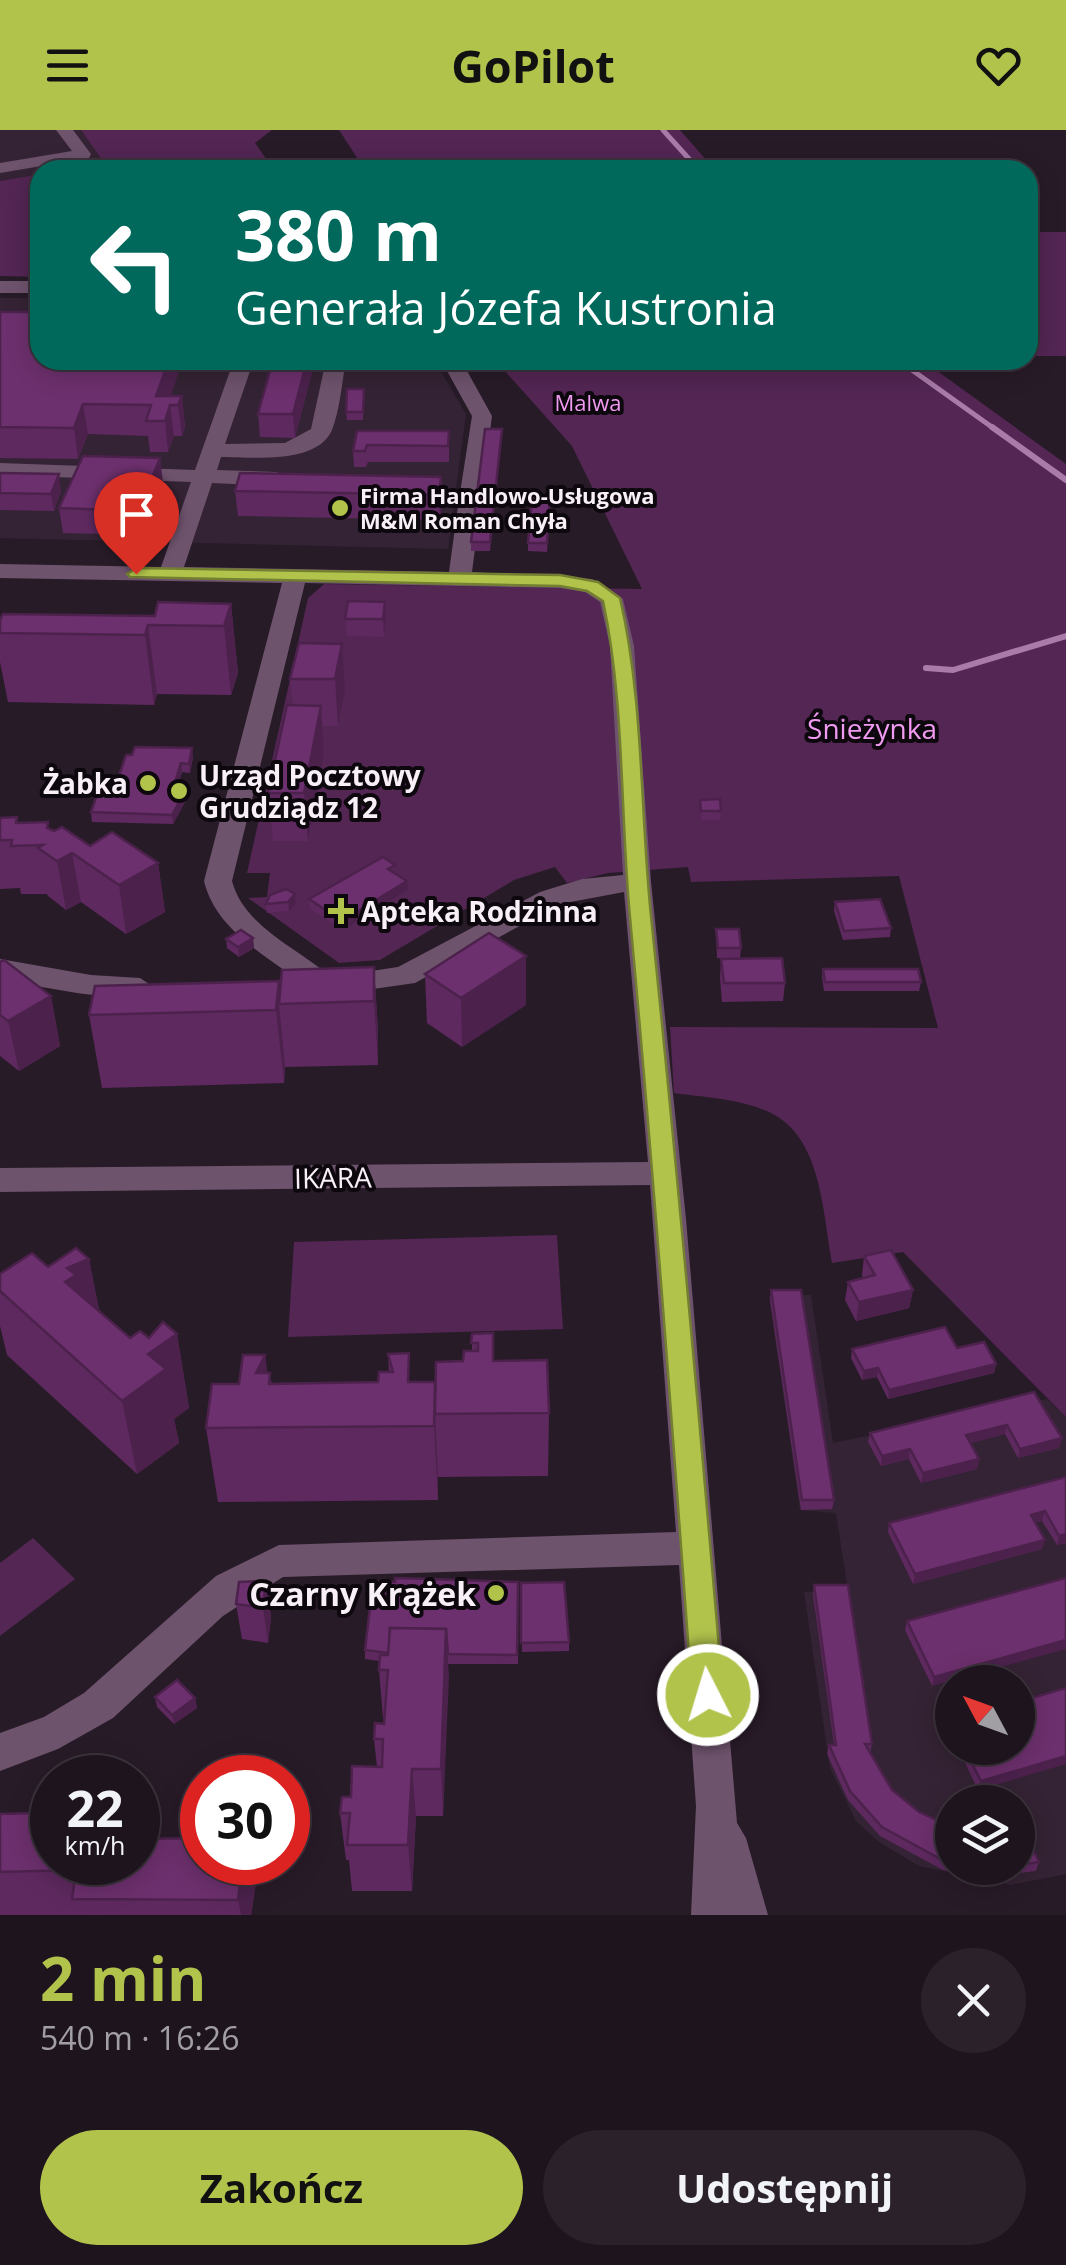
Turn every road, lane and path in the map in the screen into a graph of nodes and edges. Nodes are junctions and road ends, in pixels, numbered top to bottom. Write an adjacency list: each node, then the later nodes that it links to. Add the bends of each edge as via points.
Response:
1 (64, 130): 2 (street, via 82,154)
2 (47, 160)
3 (30, 163): 4 (street)
4 (0, 168)
5 (30, 287): 6 (street)
6 (0, 288)
7 (334, 370): 10 (street, via 315,438 275,450)
8 (457, 370): 15 (street, via 482,416)
9 (240, 372): 10 (street)
10 (213, 450): 12 (street)
11 (0, 469): 12 (street)
12 (205, 474): 13 (street, via 273,477); 17 (street)
13 (302, 490)
14 (380, 492): 15 (street)
15 (470, 502): 19 (street)
16 (0, 571): 17 (street)
17 (170, 574): 18 (street)
18 (295, 577): 19 (street); 23 (street, via 218,881 233,916)
19 (459, 580): 20 (street, via 560,580 611,598)
20 (637, 882): 23 (street, via 550,898 405,976); 25 (street)
21 (0, 969): 24 (street, via 91,985)
22 (275, 986): 23 (street)
23 (324, 986)
24 (162, 988)
25 (666, 1173): 26 (street, IKARA); 27 (street)
26 (0, 1180)
27 (695, 1548): 28 (street, via 278,1561 218,1593 81,1717); 29 (street)
28 (0, 1752)
29 (716, 1806): 30 (street); 31 (street)
30 (713, 1915)
31 (746, 1915)

